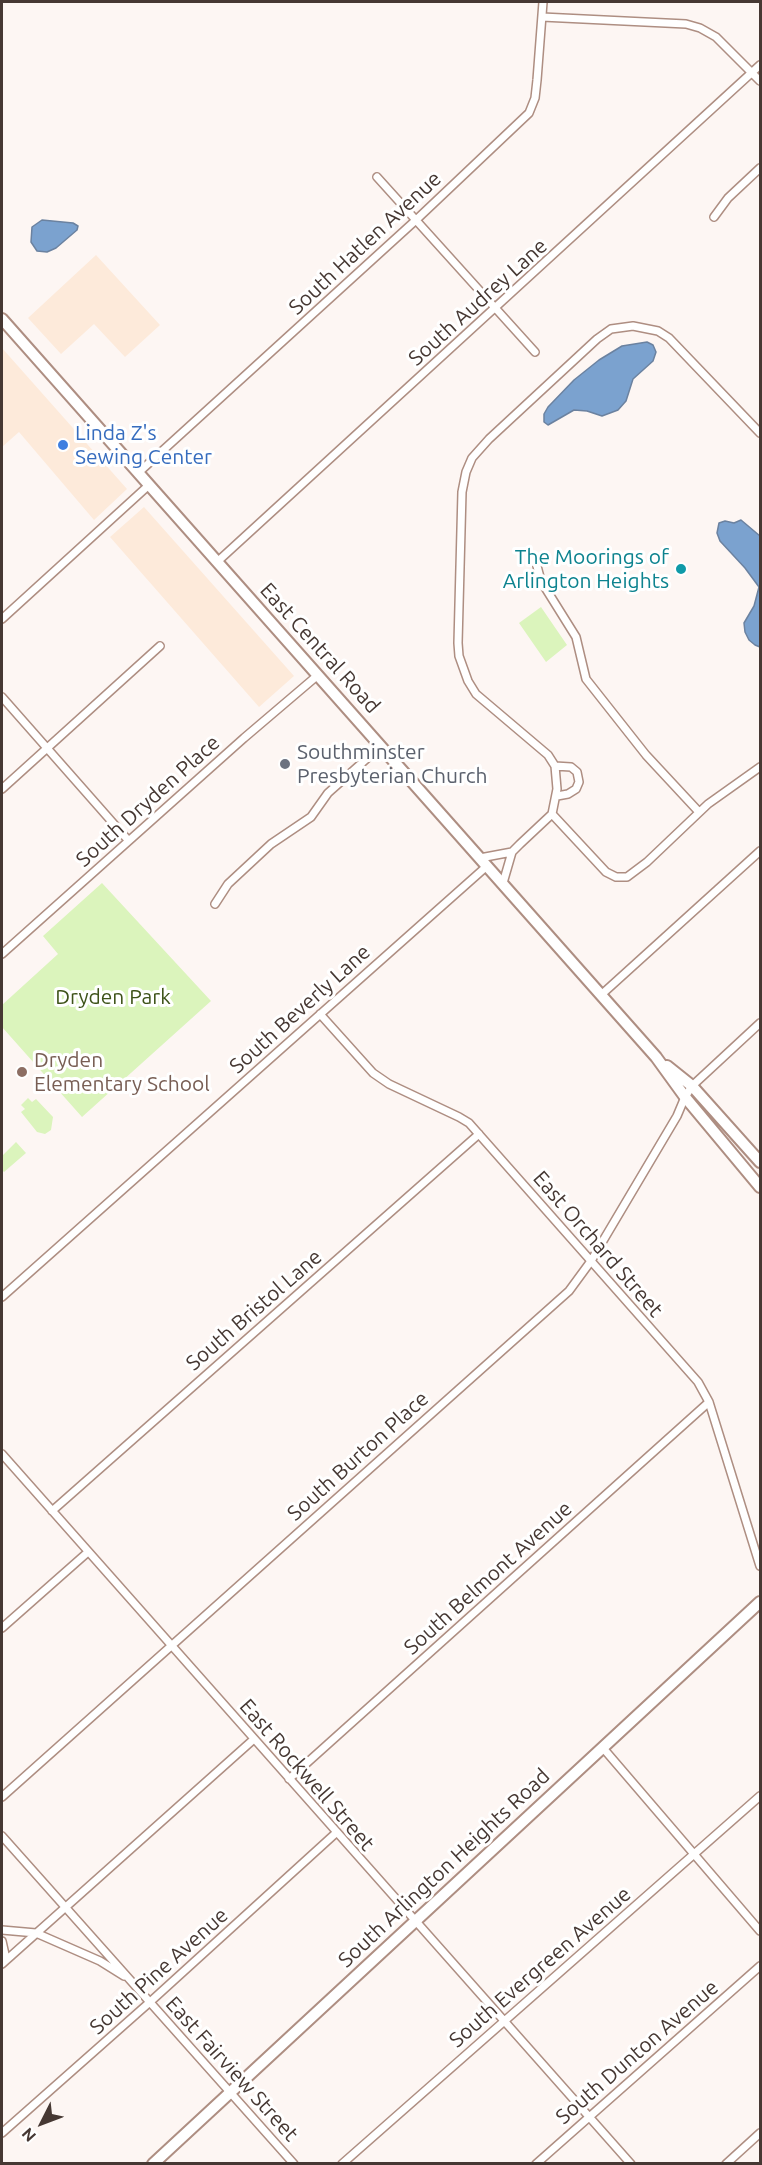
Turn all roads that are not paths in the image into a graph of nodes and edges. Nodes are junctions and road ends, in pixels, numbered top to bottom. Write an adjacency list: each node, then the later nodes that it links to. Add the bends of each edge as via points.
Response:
1 (543, 2): 2 (street, South Hatlen Avenue)
2 (542, 17): 4 (street, via 686,24 716,37); 9 (street, South Hatlen Avenue, via 535,98 529,113)
3 (760, 65): 4 (street, South Audrey Lane)
4 (753, 72): 5 (street); 10 (street, South Audrey Lane)
5 (760, 81)
6 (760, 168): 8 (street)
7 (377, 177): 9 (street)
8 (714, 217)
9 (416, 220): 10 (street); 14 (street, South Hatlen Avenue)
10 (495, 308): 12 (street); 16 (street, South Audrey Lane)
11 (2, 319): 14 (main road, East Central Road)
12 (535, 352)
13 (760, 434): 24 (street, via 669,338 658,331 633,326 611,329 579,355 472,458 462,492 459,656 476,694 540,748)
14 (138, 472): 15 (main road, East Central Road)
15 (149, 485): 16 (main road, East Central Road); 18 (street)
16 (217, 562): 20 (main road, East Central Road)
17 (537, 566): 28 (street, via 541,581 580,646 586,679 646,755)
18 (2, 619)
19 (159, 646): 23 (street)
20 (318, 675): 22 (main road, East Central Road); 30 (street, South Dryden Place)
21 (2, 697): 23 (street)
22 (381, 746): 33 (main road, East Central Road); 35 (street, via 328,794 311,816 271,844 237,876)
23 (46, 748): 26 (street); 30 (street)
24 (555, 766): 27 (street); 27 (street, via 571,767 579,782 568,794)
25 (760, 767): 28 (street)
26 (2, 789)
27 (556, 796): 29 (street)
28 (699, 812): 29 (street, via 627,877 606,872)
29 (552, 814): 32 (street)
30 (128, 840): 36 (street, South Dryden Place)
31 (760, 851): 37 (street)
32 (512, 852): 33 (street); 34 (street)
33 (484, 862): 34 (main road, East Central Road); 38 (street, South Beverly Lane)
34 (503, 883): 37 (main road, East Central Road)
35 (215, 904)
36 (2, 954)
37 (602, 995): 40 (main road, East Central Road)
38 (320, 1014): 43 (street, East Orchard Street, via 373,1073 459,1117); 47 (street, South Beverly Lane)
39 (760, 1023): 41 (street, South Burton Place)
40 (656, 1057): 41 (main road, East Central Road); 42 (main road, East Central Road)
41 (692, 1086): 42 (street, South Burton Place); 44 (main road, East Central Road)
42 (685, 1097): 45 (main road, East Central Road); 46 (street, South Burton Place)
43 (479, 1134): 46 (street, East Orchard Street); 50 (street, South Bristol Lane)
44 (760, 1162)
45 (760, 1186)
46 (591, 1261): 48 (street, East Orchard Street, via 698,1382); 55 (street, South Burton Place, via 569,1291)
47 (2, 1297)
48 (709, 1402): 52 (street, East Orchard Street); 58 (street, South Belmont Avenue)
49 (3, 1458): 50 (street, East Rockwell Street)
50 (52, 1511): 51 (street, East Rockwell Street)
51 (88, 1552): 54 (street); 55 (street, East Rockwell Street)
52 (760, 1566)
53 (760, 1602): 57 (main road, South Arlington Heights Road)
54 (2, 1628)
55 (171, 1646): 56 (street, East Rockwell Street); 60 (street, South Burton Place)
56 (254, 1739): 58 (street, East Rockwell Street); 64 (street)
57 (603, 1748): 63 (street); 65 (main road, South Arlington Heights Road)
58 (289, 1779): 61 (street, East Rockwell Street)
59 (760, 1796): 63 (street, South Evergreen Avenue)
60 (2, 1797)
61 (337, 1832): 65 (street, East Rockwell Street); 73 (street, South Pine Avenue)
62 (2, 1836): 64 (street, East Fairview Street)
63 (694, 1855): 67 (street); 74 (street, South Evergreen Avenue)
64 (65, 1907): 68 (street); 72 (street, East Fairview Street)
65 (415, 1921): 74 (street, East Rockwell Street); 75 (main road, South Arlington Heights Road)
66 (2, 1929): 68 (street)
67 (760, 1931)
68 (36, 1933): 70 (street); 72 (street, via 100,1961)
69 (2, 1941): 70 (street)
70 (4, 1962)
71 (760, 1966): 76 (street, South Dunton Avenue)
72 (130, 1980): 73 (street, East Fairview Street)
73 (150, 2002): 75 (street, East Fairview Street); 77 (street, South Pine Avenue)
74 (504, 2021): 76 (street, East Rockwell Street); 81 (street, South Evergreen Avenue)
75 (230, 2092): 79 (main road, South Arlington Heights Road); 80 (street, East Fairview Street)
76 (589, 2117): 82 (street, South Dunton Avenue); 83 (street, East Rockwell Street)
77 (2, 2133)
78 (760, 2133): 84 (street)
79 (153, 2163)
80 (294, 2163)
81 (342, 2163)
82 (536, 2163)
83 (631, 2163)
84 (726, 2163)

